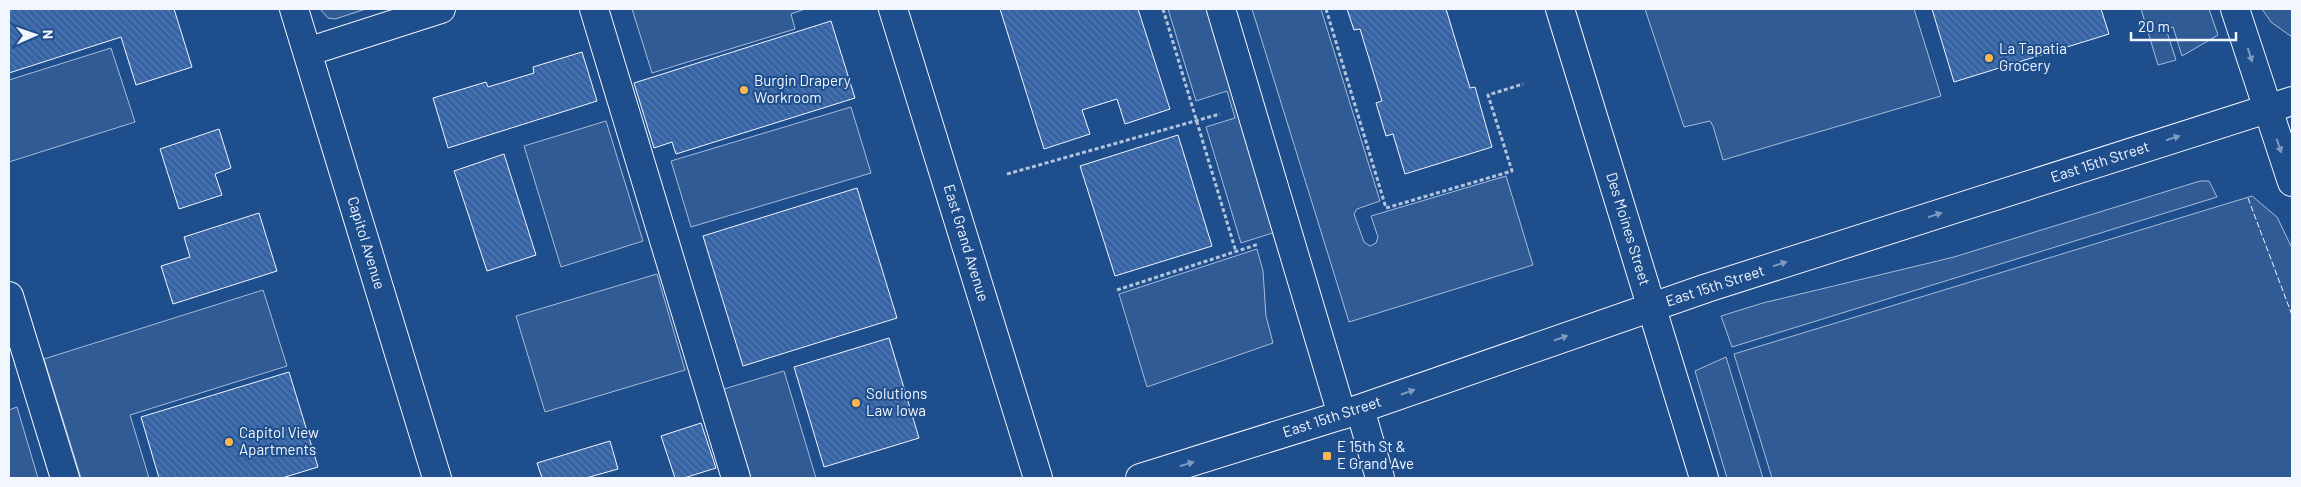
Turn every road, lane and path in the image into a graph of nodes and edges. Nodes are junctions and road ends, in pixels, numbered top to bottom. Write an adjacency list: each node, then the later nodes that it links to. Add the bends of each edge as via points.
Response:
1 (294, 9): 10 (main road, Capitol Avenue)
2 (441, 9): 10 (main road)
3 (594, 9): 26 (main road)
4 (893, 9): 27 (main road, East Grand Avenue)
5 (1163, 9): 15 (path)
6 (1221, 9): 23 (main road)
7 (1326, 9): 11 (path, via 1386,208 1512,171 1488,95)
8 (1560, 9): 22 (main road, Des Moines Street)
9 (2235, 9): 13 (main road, one-way to 13)
10 (307, 52): 25 (main road, Capitol Avenue)
11 (1523, 84)
12 (2292, 101): 13 (main road, East 15th Street)
13 (2267, 110): 17 (main road, one-way to 17); 22 (main road, East 15th Street, one-way to 13)
14 (1222, 114): 15 (path)
15 (1196, 121): 16 (path); 19 (path)
16 (1007, 174)
17 (2292, 182)
18 (1260, 244): 19 (path)
19 (1236, 252): 20 (path)
20 (1117, 290)
21 (9, 296): 24 (main road)
22 (1651, 307): 23 (main road, East 15th Street, one-way to 22); 30 (main road, Des Moines Street)
23 (1351, 412): 28 (main road, East 15th Street, one-way to 23); 29 (main road)
24 (65, 478)
25 (437, 478)
26 (736, 478)
27 (1038, 478)
28 (1140, 478)
29 (1380, 478)
30 (1704, 478)

